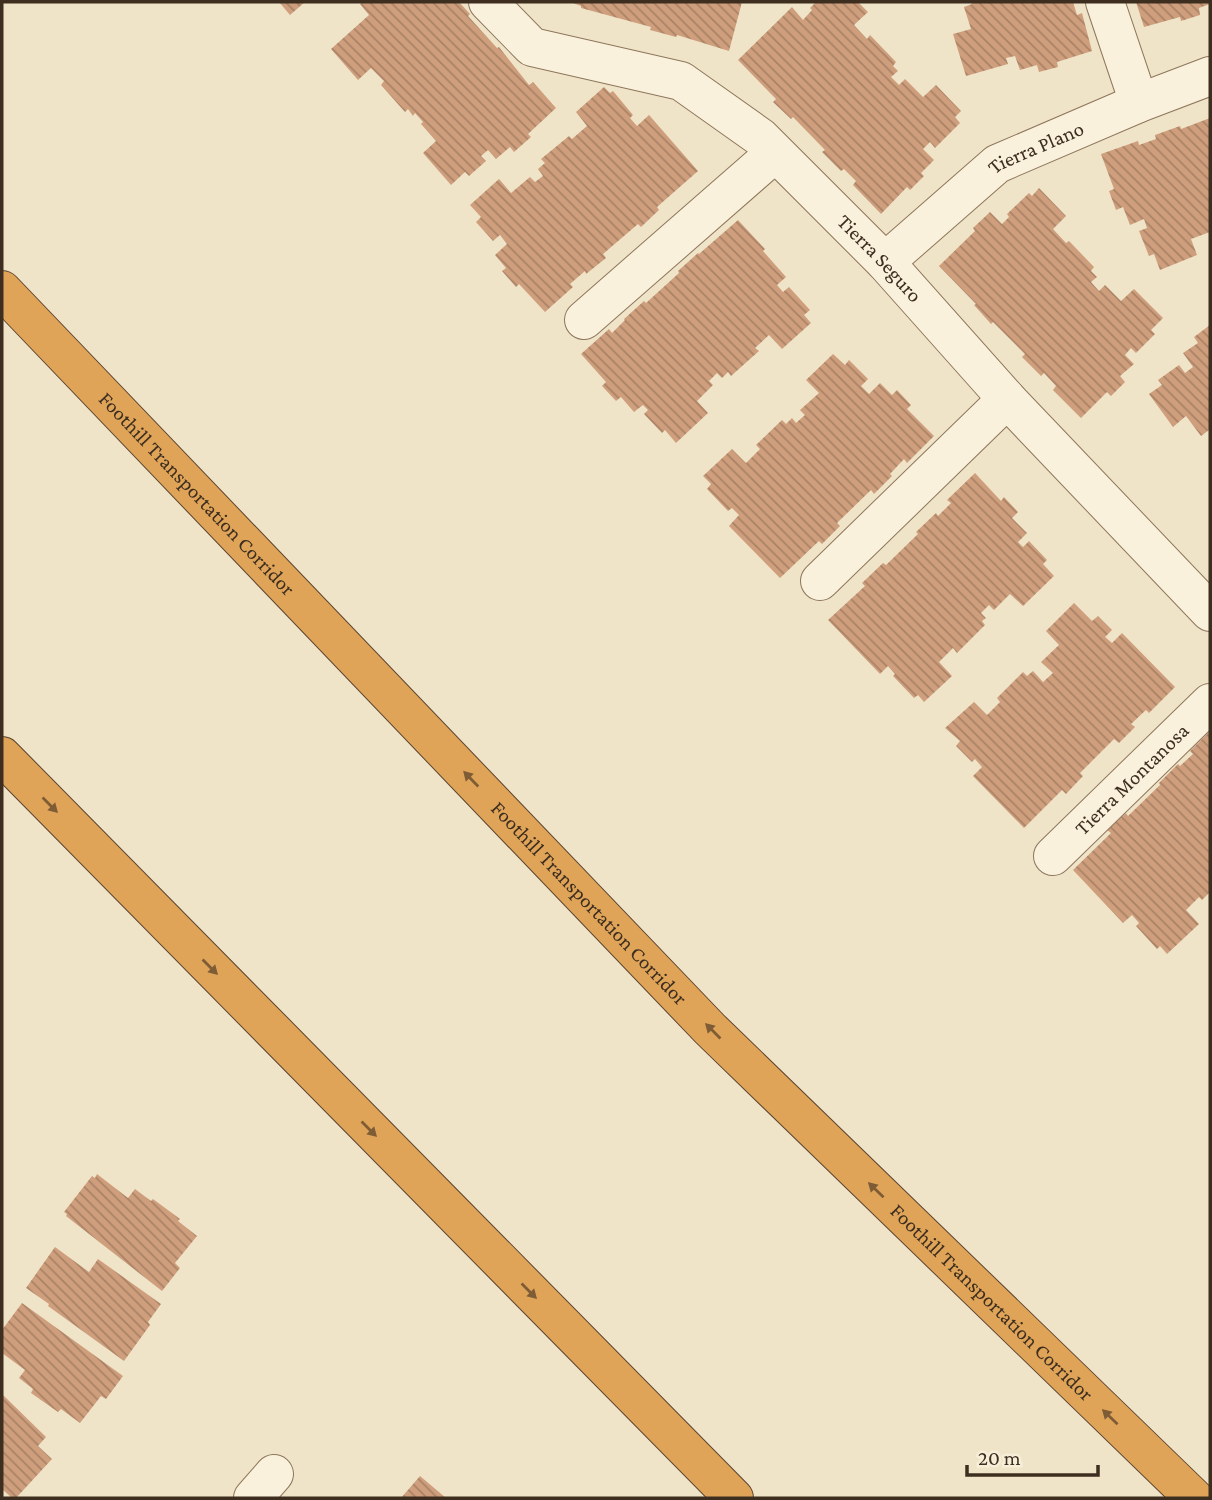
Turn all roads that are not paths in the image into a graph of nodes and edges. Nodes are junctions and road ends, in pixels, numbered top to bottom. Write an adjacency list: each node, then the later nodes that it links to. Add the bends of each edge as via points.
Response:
1 (488, 2): 5 (street, Tierra Seguro, via 532,47 681,81 761,137)
2 (1105, 2): 4 (street)
3 (1210, 76): 4 (street, Tierra Plano)
4 (1139, 103): 6 (street, Tierra Plano, via 997,164)
5 (775, 153): 6 (street, Tierra Seguro); 8 (street)
6 (885, 262): 9 (street, Tierra Seguro)
7 (2, 290): 16 (highway, Foothill Transportation Corridor, one-way to 7, via 710,1029)
8 (584, 320)
9 (1007, 399): 10 (street); 11 (street, Tierra Seguro)
10 (820, 581)
11 (1210, 612)
12 (1210, 703): 14 (street, Tierra Montanosa)
13 (2, 757): 15 (highway, one-way to 15)
14 (1054, 856)
15 (734, 1498)
16 (1194, 1498)

